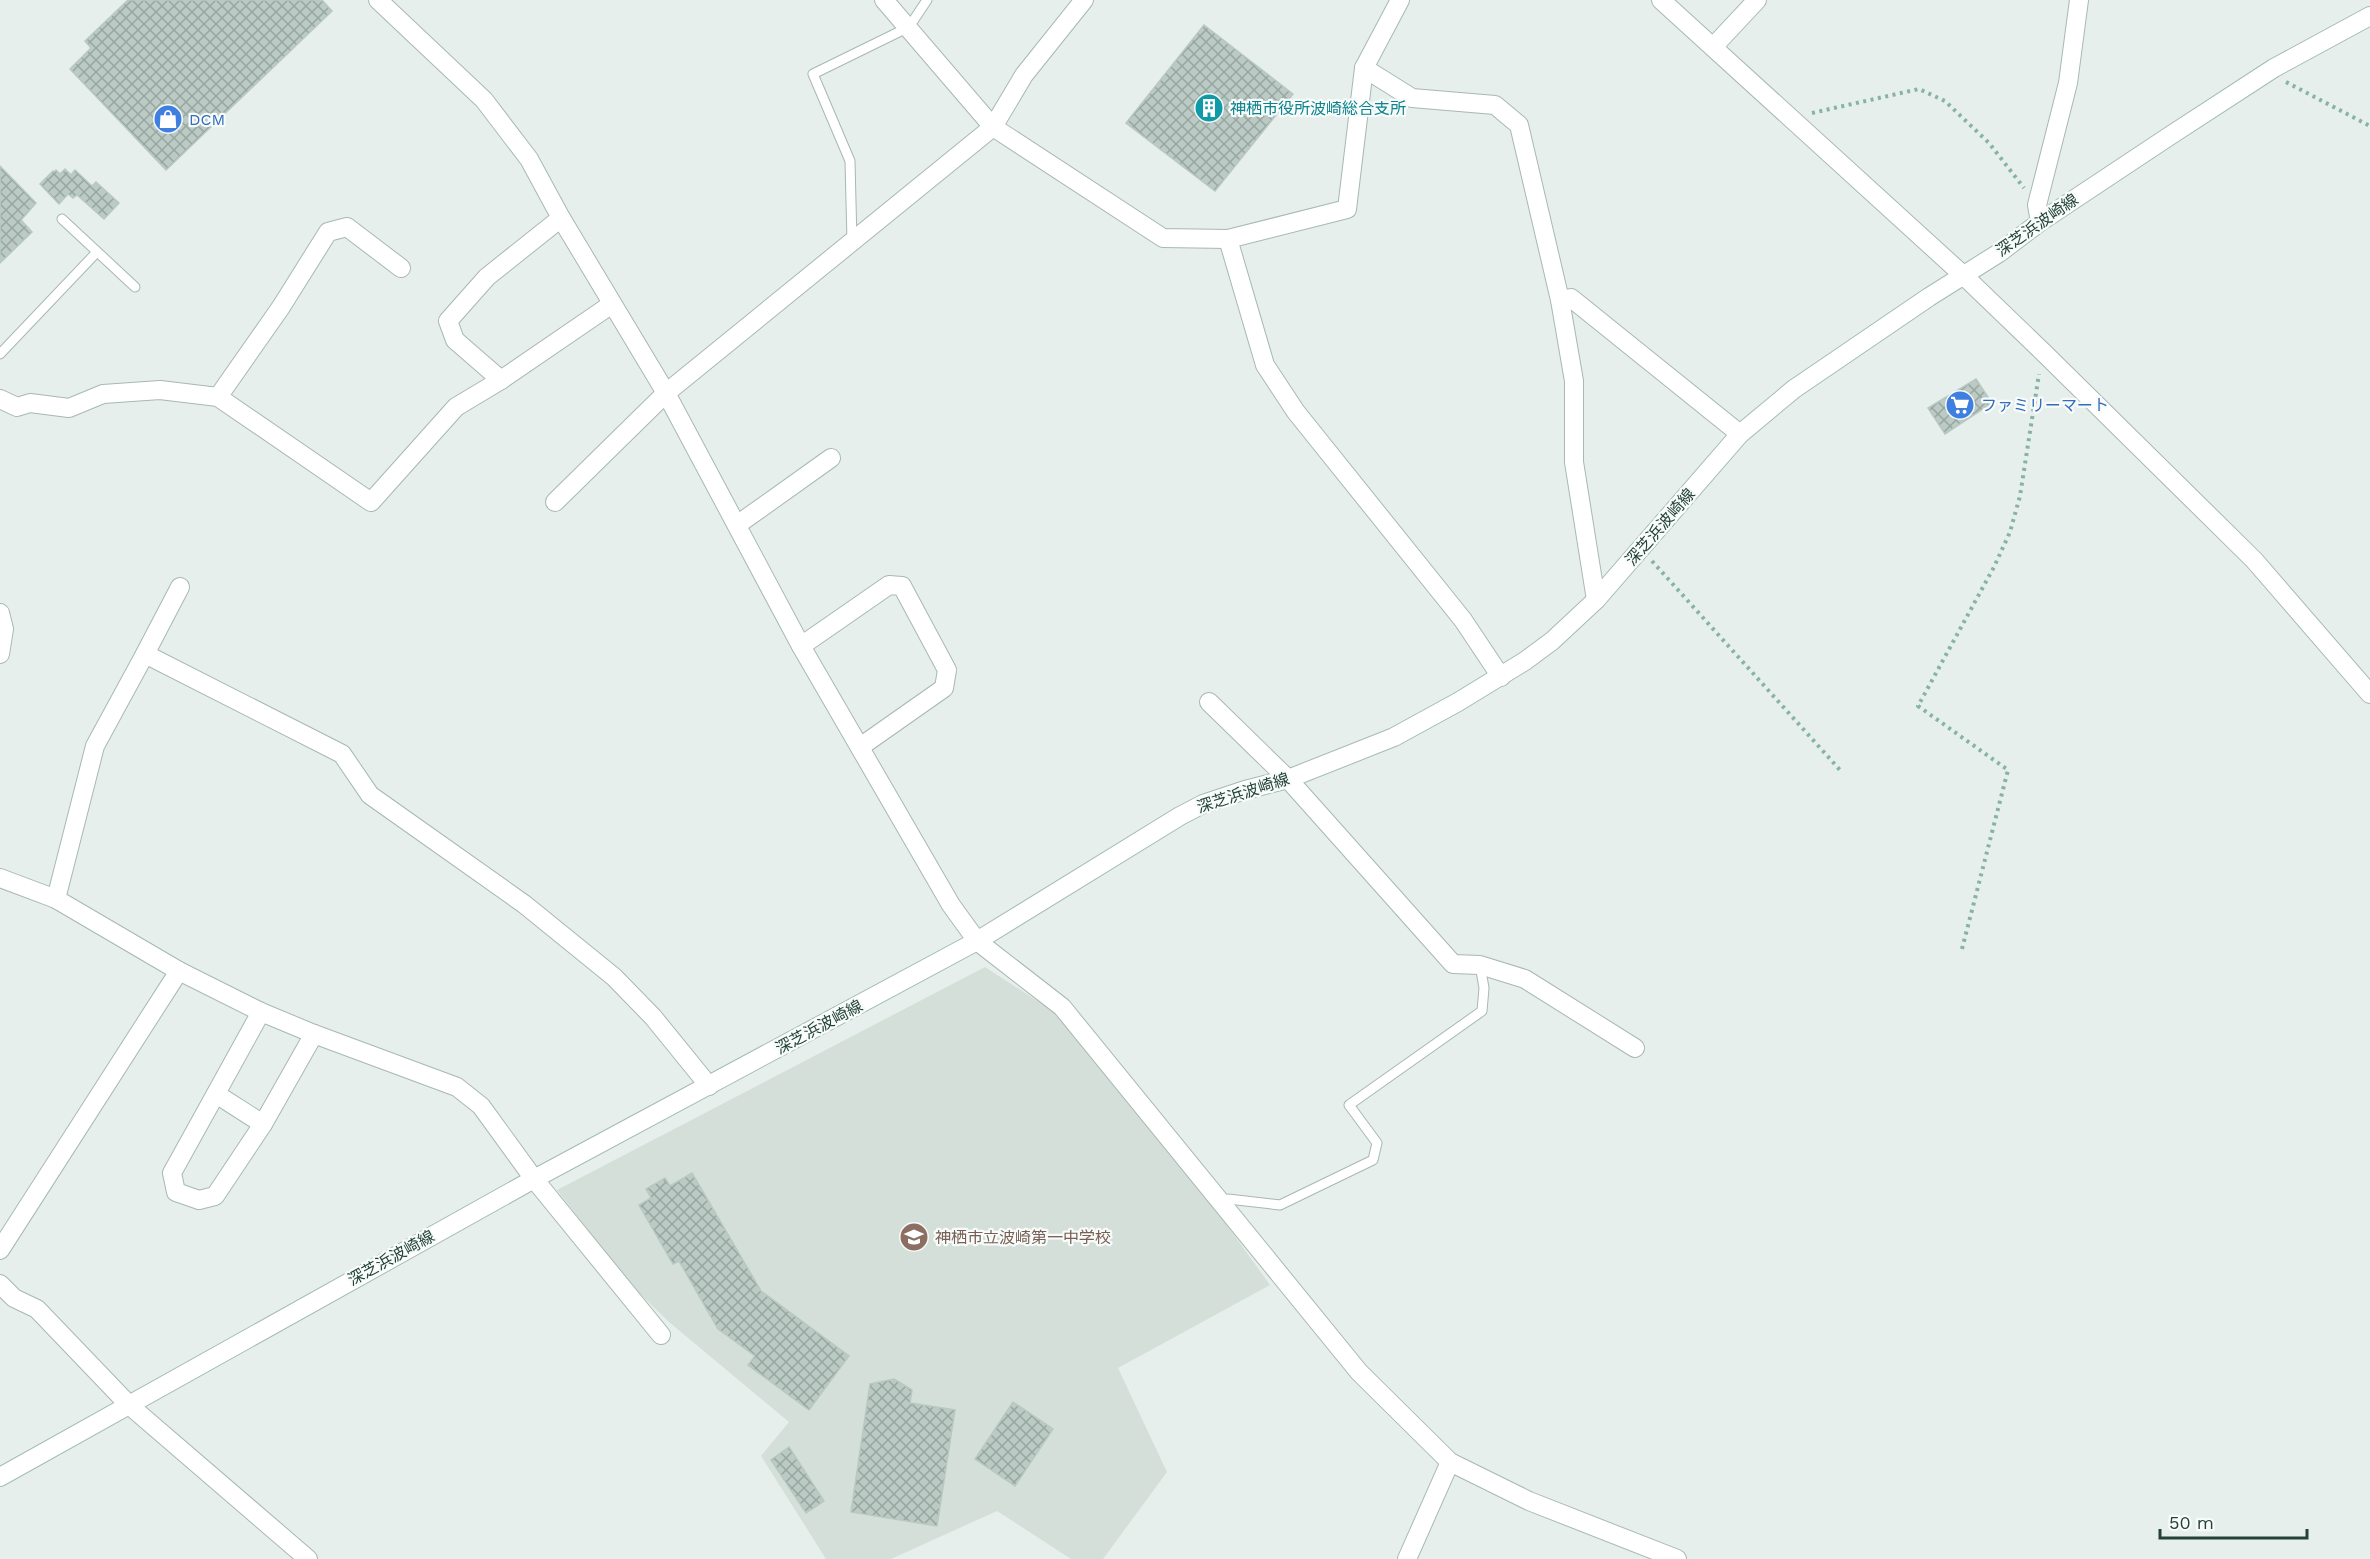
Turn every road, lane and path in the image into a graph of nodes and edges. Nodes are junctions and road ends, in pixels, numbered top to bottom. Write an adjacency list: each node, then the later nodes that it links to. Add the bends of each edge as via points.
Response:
1 (378, 0): 18 (street, via 484,100 529,159)
2 (884, 0): 10 (street)
3 (927, 0): 10 (lane)
4 (1084, 0): 16 (street, via 1024,75)
5 (1400, 0): 12 (street)
6 (1661, 0): 11 (street)
7 (1757, 0): 11 (street)
8 (2079, 0): 17 (street, via 2068,83)
9 (2370, 16): 13 (street, 深芝浜波崎線)
10 (909, 27): 16 (street); 21 (lane, via 813,74 850,161)
11 (1713, 47): 14 (street)
12 (1364, 68): 20 (street, via 1347,209); 26 (street, via 1412,98 1495,105 1519,124)
13 (2274, 68): 15 (path, via 2288,84); 17 (street, 深芝浜波崎線)
14 (1800, 126): 17 (path, via 1812,113 1919,89 1945,101 1989,142); 24 (street)
15 (2370, 126)
16 (993, 127): 20 (street, via 1163,238); 21 (street)
17 (2039, 213): 24 (street, 深芝浜波崎線, via 1999,253)
18 (561, 218): 27 (street); 30 (street, via 487,277 448,321 455,339)
19 (62, 219): 22 (lane)
20 (1228, 239): 45 (street, via 1266,365 1296,412 1463,620)
21 (852, 242): 31 (street)
22 (97, 252): 25 (lane); 29 (lane)
23 (401, 268): 32 (street, via 347,227 328,232)
24 (1963, 275): 28 (street); 34 (street, 深芝浜波崎線, via 1794,388)
25 (135, 287)
26 (1560, 300): 34 (street, via 1571,298); 40 (street, via 1574,381 1574,462)
27 (612, 303): 30 (street); 31 (street)
28 (2043, 352): 46 (street, via 2254,560); 54 (path, via 2020,496 2010,532 1918,706 2008,770)
29 (0, 354)
30 (501, 380): 32 (street, via 456,407 371,502)
31 (666, 393): 36 (street); 37 (street)
32 (218, 397): 33 (street, via 160,390 103,394 69,408 30,403 16,407)
33 (0, 399)
34 (1740, 434): 38 (street, 深芝浜波崎線)
35 (831, 458): 37 (street)
36 (555, 502)
37 (737, 525): 42 (street)
38 (1642, 549): 40 (street, 深芝浜波崎線); 49 (path)
39 (180, 587): 44 (street)
40 (1596, 600): 45 (street, 深芝浜波崎線, via 1552,641)
41 (0, 613): 43 (street, via 4,629)
42 (801, 645): 48 (street); 48 (street, via 889,585 902,586 947,670 944,688)
43 (0, 654)
44 (145, 654): 52 (street, via 95,746); 60 (street, via 342,754 370,795 524,904 614,977 653,1017)
45 (1501, 677): 50 (street, 深芝浜波崎線, via 1394,737)
46 (2370, 694)
47 (1209, 702): 50 (street)
48 (860, 747): 53 (street, via 951,905)
49 (1840, 770)
50 (1288, 779): 53 (street, 深芝浜波崎線, via 1203,804 1180,816); 55 (street, via 1453,964)
51 (0, 878): 52 (street)
52 (56, 899): 56 (street)
53 (977, 942): 60 (street, 深芝浜波崎線); 64 (street, via 1062,1007)
54 (1962, 949)
55 (1480, 965): 59 (street, via 1525,980); 64 (lane, via 1482,1011 1349,1105 1377,1143 1373,1160 1280,1205 1228,1199)
56 (179, 971): 57 (street); 65 (street)
57 (261, 1012): 58 (street); 61 (street)
58 (314, 1034): 62 (street); 63 (street, via 457,1087 481,1106)
59 (1635, 1048)
60 (709, 1086): 63 (street, 深芝浜波崎線)
61 (216, 1094): 62 (street); 62 (street, via 172,1173 176,1192 199,1200 215,1196)
62 (263, 1124)
63 (534, 1179): 68 (street); 69 (street, 深芝浜波崎線)
64 (1221, 1203): 70 (street, via 1359,1372)
65 (0, 1250)
66 (0, 1284): 67 (street)
67 (7, 1302): 69 (street, via 37,1309)
68 (661, 1335)
69 (129, 1404): 71 (street, 深芝浜波崎線); 72 (street)
70 (1450, 1462): 73 (street); 74 (street, via 1529,1501)
71 (0, 1477)
72 (308, 1559)
73 (1407, 1559)
74 (1677, 1559)

